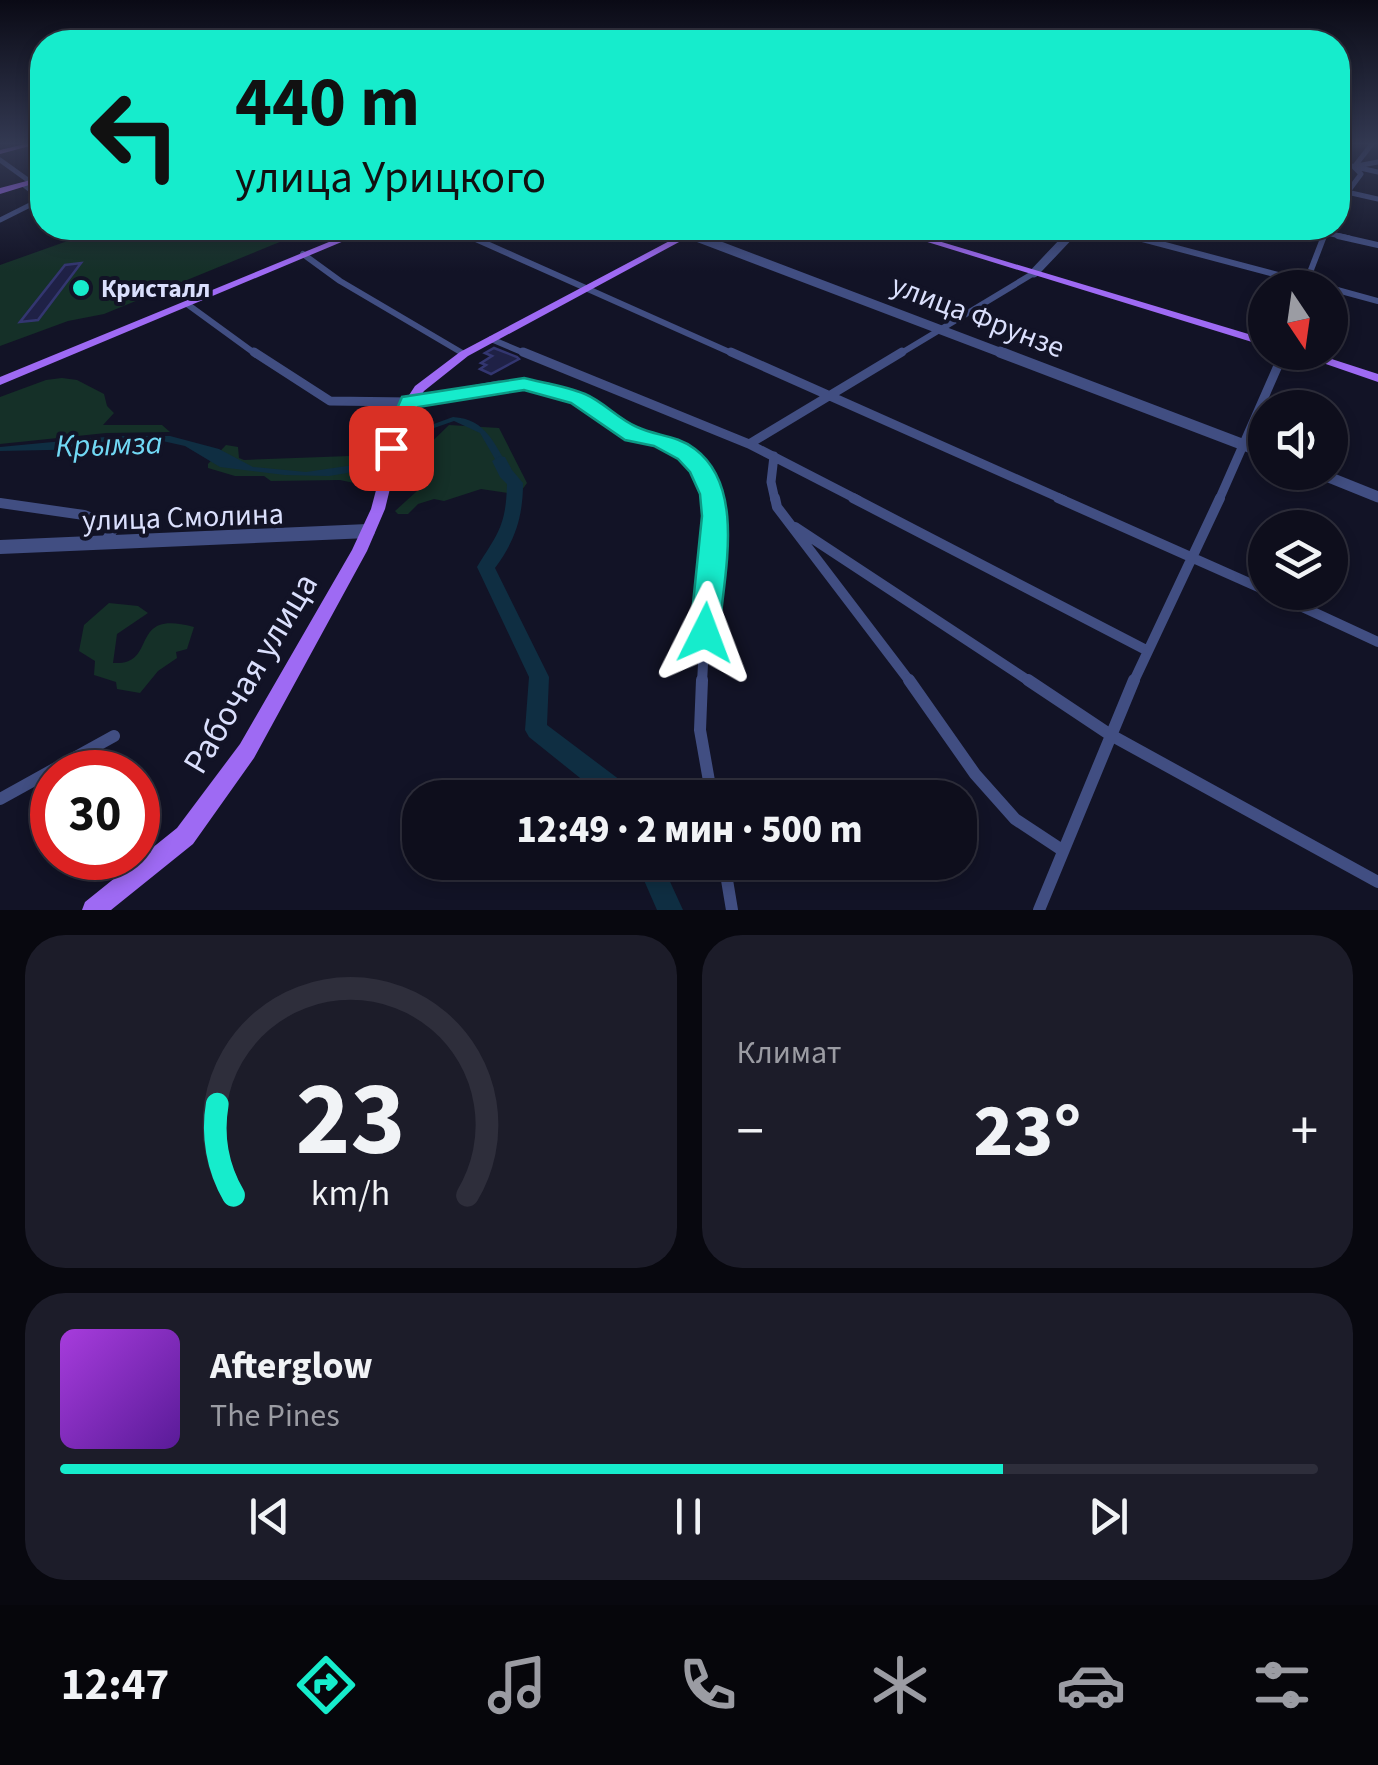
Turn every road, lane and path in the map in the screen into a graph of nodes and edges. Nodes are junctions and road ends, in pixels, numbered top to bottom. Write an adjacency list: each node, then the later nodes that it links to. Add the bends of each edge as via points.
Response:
1 (1350, 193): 2 (street)
2 (1376, 197)
3 (30, 204): 4 (street)
4 (0, 220)
5 (1350, 237): 14 (street)
6 (339, 240): 15 (main road)
7 (480, 240): 19 (street)
8 (676, 240): 19 (main road)
9 (720, 240): 23 (street, улица Фрунзе)
10 (925, 240): 18 (main road)
11 (1065, 240): 18 (street)
12 (1150, 240): 16 (street)
13 (1322, 240): 17 (street)
14 (1378, 246)
15 (303, 254): 22 (main road); 26 (street)
16 (1253, 270)
17 (1311, 270)
18 (1034, 273): 23 (street); 24 (main road)
19 (589, 286): 25 (main road); 31 (street)
20 (1348, 294): 21 (street)
21 (1378, 302)
22 (187, 304): 30 (main road); 32 (street, via 330,402)
23 (944, 330): 31 (street); 34 (street, улица Фрунзе)
24 (1248, 338)
25 (491, 339): 26 (main road); 33 (street)
26 (464, 354): 32 (main road)
27 (1348, 368): 29 (main road)
28 (1276, 370): 34 (street)
29 (1378, 378)
30 (0, 381)
31 (829, 396): 33 (street); 44 (street)
32 (410, 402): 41 (main road, Рабочая улица); 51 (street, via 500,386 548,387 696,462 712,494 714,516 700,730)
33 (749, 444): 36 (street)
34 (1245, 445): 35 (street, улица Фрунзе); 44 (street)
35 (1248, 446)
36 (774, 456): 40 (street, via 777,507); 48 (street)
37 (1348, 484): 38 (street)
38 (1378, 496)
39 (0, 503): 42 (street, via 84,515 114,528)
40 (795, 526): 49 (street); 53 (street, via 975,774 1016,819)
41 (368, 532): 42 (street, улица Смолина); 56 (main road, Рабочая улица, via 269,716 218,795 166,854)
42 (103, 545): 43 (street, улица Смолина)
43 (0, 547)
44 (1192, 557): 45 (street); 48 (street)
45 (1248, 582)
46 (1308, 610): 47 (street)
47 (1378, 642)
48 (1148, 650): 49 (street)
49 (1109, 734): 53 (street); 55 (street)
50 (114, 736): 52 (street)
51 (709, 780)
52 (0, 799)
53 (1062, 850): 58 (street)
54 (727, 880): 57 (street)
55 (1378, 882)
56 (93, 910)
57 (732, 910)
58 (1038, 910)

